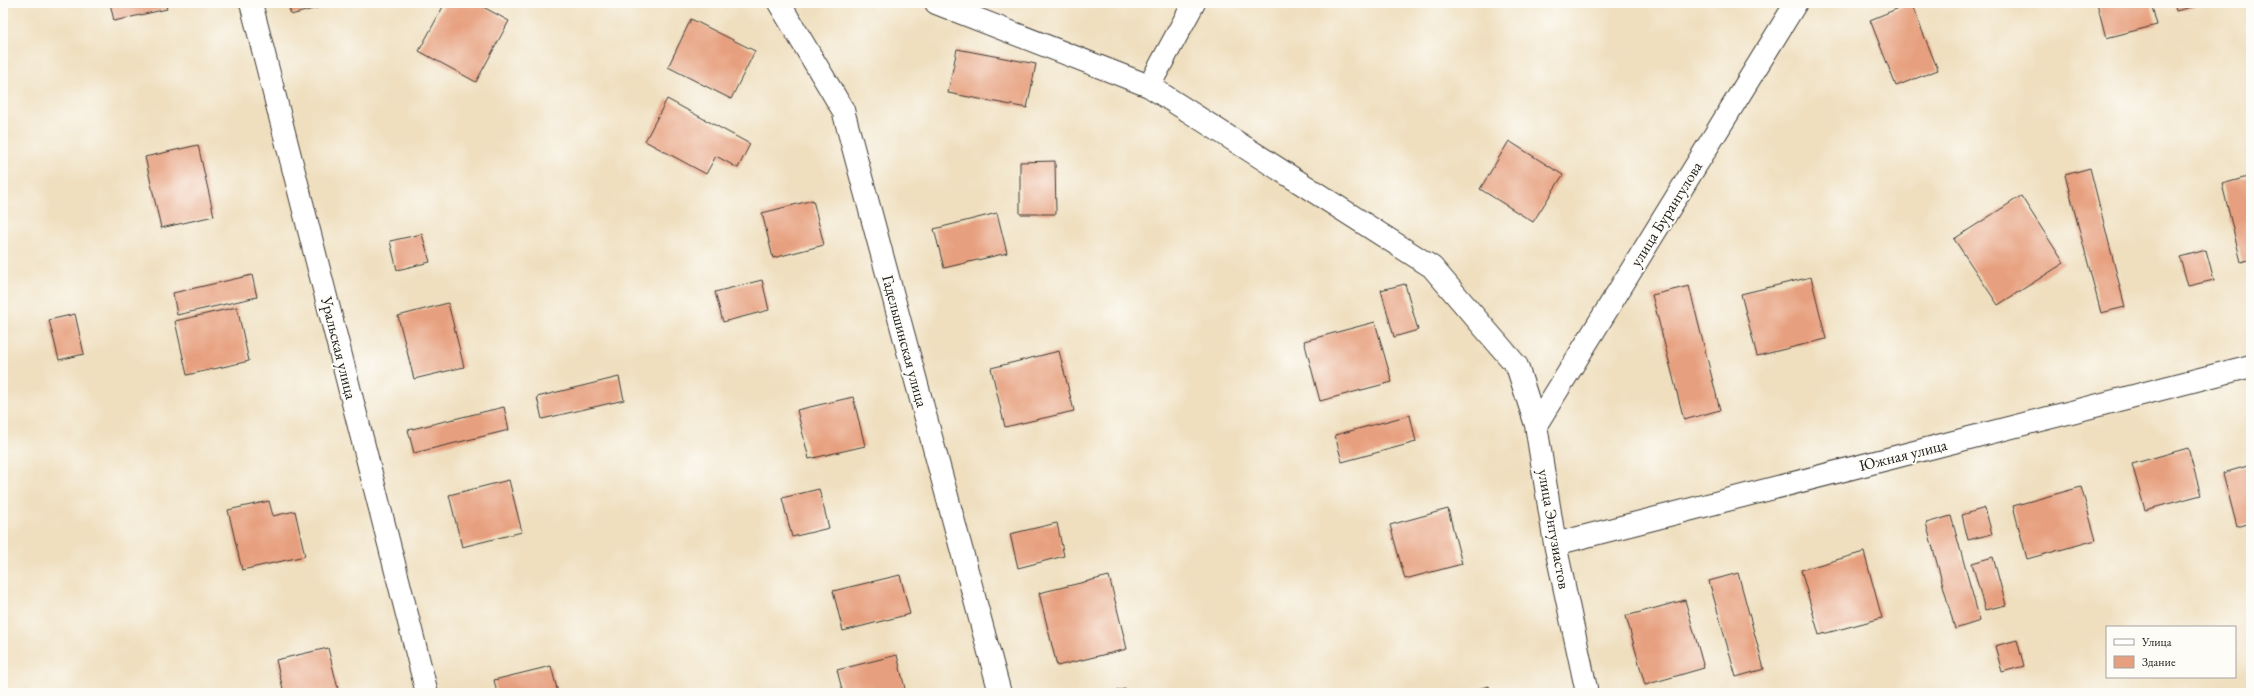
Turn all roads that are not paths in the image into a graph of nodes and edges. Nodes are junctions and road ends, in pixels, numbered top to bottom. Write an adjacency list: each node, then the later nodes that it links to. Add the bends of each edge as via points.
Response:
1 (251, 3): 10 (street, Уральская улица)
2 (779, 3): 11 (street, Гадельшинская улица, via 843,110)
3 (936, 3): 6 (street)
4 (1194, 3): 6 (street)
5 (1796, 3): 8 (street, улица Бурангулова)
6 (1149, 86): 8 (street, улица Энтузиастов, via 1432,267 1517,366)
7 (2251, 366): 9 (street, Южная улица)
8 (1536, 425): 9 (street, улица Энтузиастов)
9 (1555, 544): 12 (street, улица Энтузиастов)
10 (427, 693)
11 (1000, 693)
12 (1587, 693)

